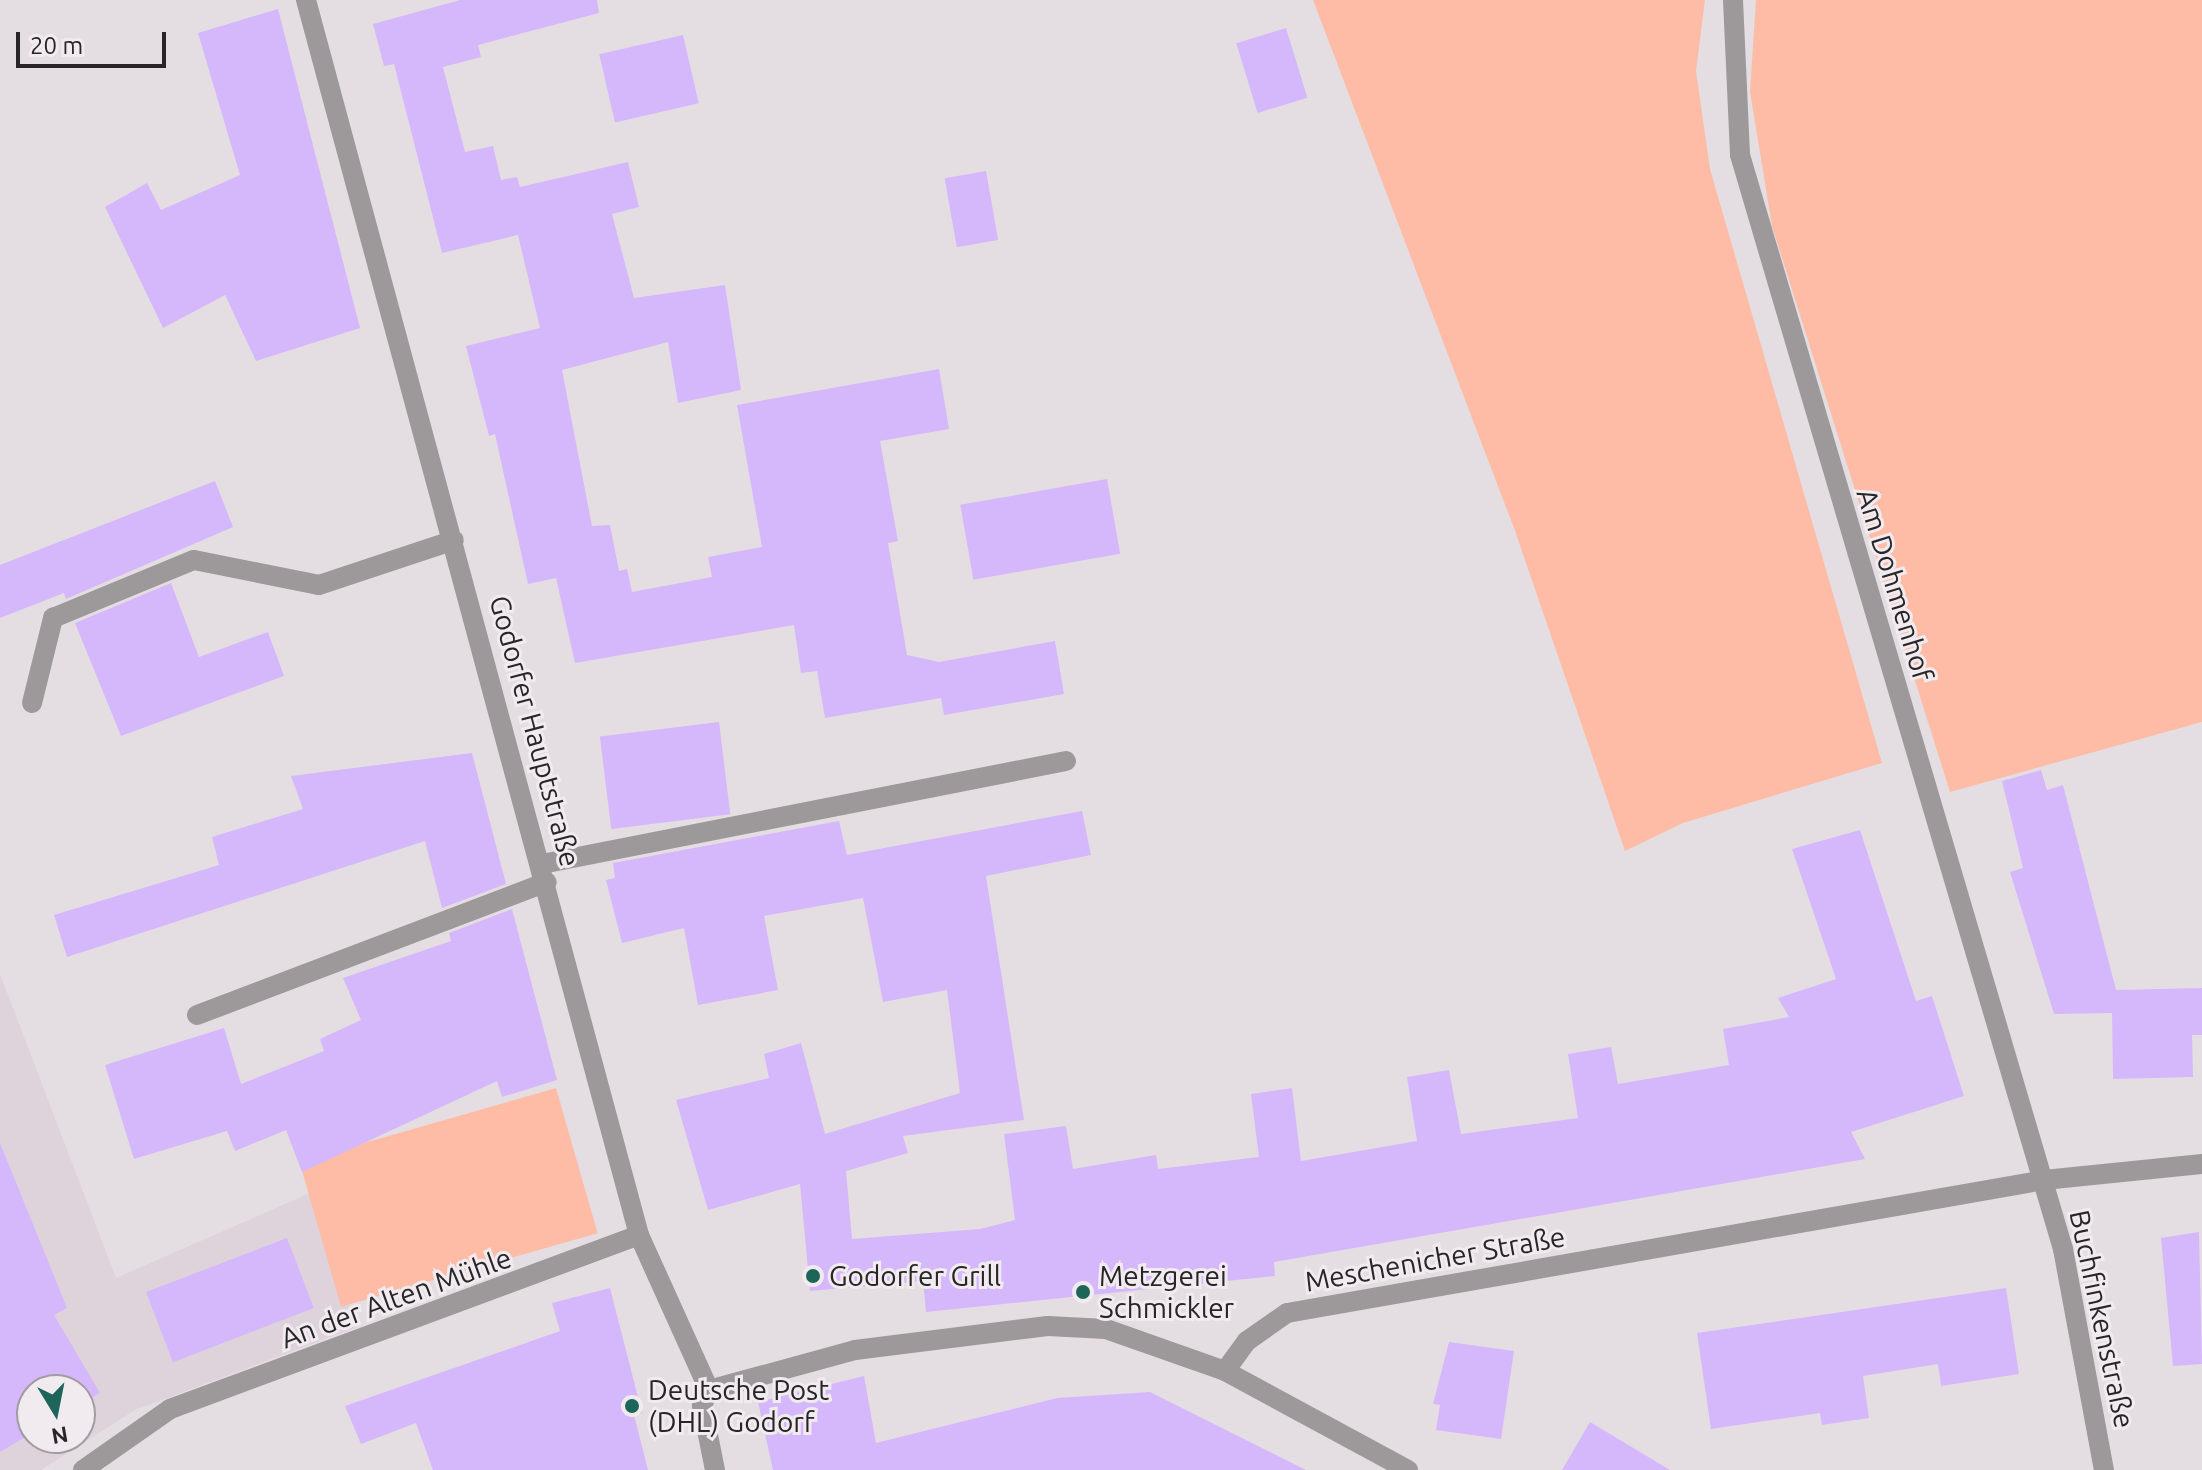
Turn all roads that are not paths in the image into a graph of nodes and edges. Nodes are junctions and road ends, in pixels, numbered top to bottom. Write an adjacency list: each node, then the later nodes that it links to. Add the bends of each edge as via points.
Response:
1 (306, 0): 3 (street, Godorfer Hauptstraße)
2 (1733, 0): 9 (street, Am Dohmenhof, via 1740,155)
3 (454, 540): 4 (street, via 319,585 194,560 53,618); 6 (street, Godorfer Hauptstraße)
4 (32, 703)
5 (1066, 761): 6 (street)
6 (545, 873): 7 (street); 10 (street, Godorfer Hauptstraße)
7 (197, 1015)
8 (2202, 1164): 9 (street, Meschenicher Straße)
9 (2044, 1180): 11 (street, Meschenicher Straße, via 1287,1313 1247,1341); 16 (street, Buchfinkenstraße, via 2063,1249)
10 (639, 1235): 12 (street, Godorfer Hauptstraße); 13 (street, An der Alten Mühle, via 170,1409)
11 (1225, 1371): 12 (street, via 1106,1329 1048,1326 855,1350); 15 (street)
12 (709, 1390): 14 (street, Godorfer Hauptstraße, via 702,1405)
13 (83, 1470)
14 (715, 1470)
15 (1408, 1470)
16 (2104, 1470)

